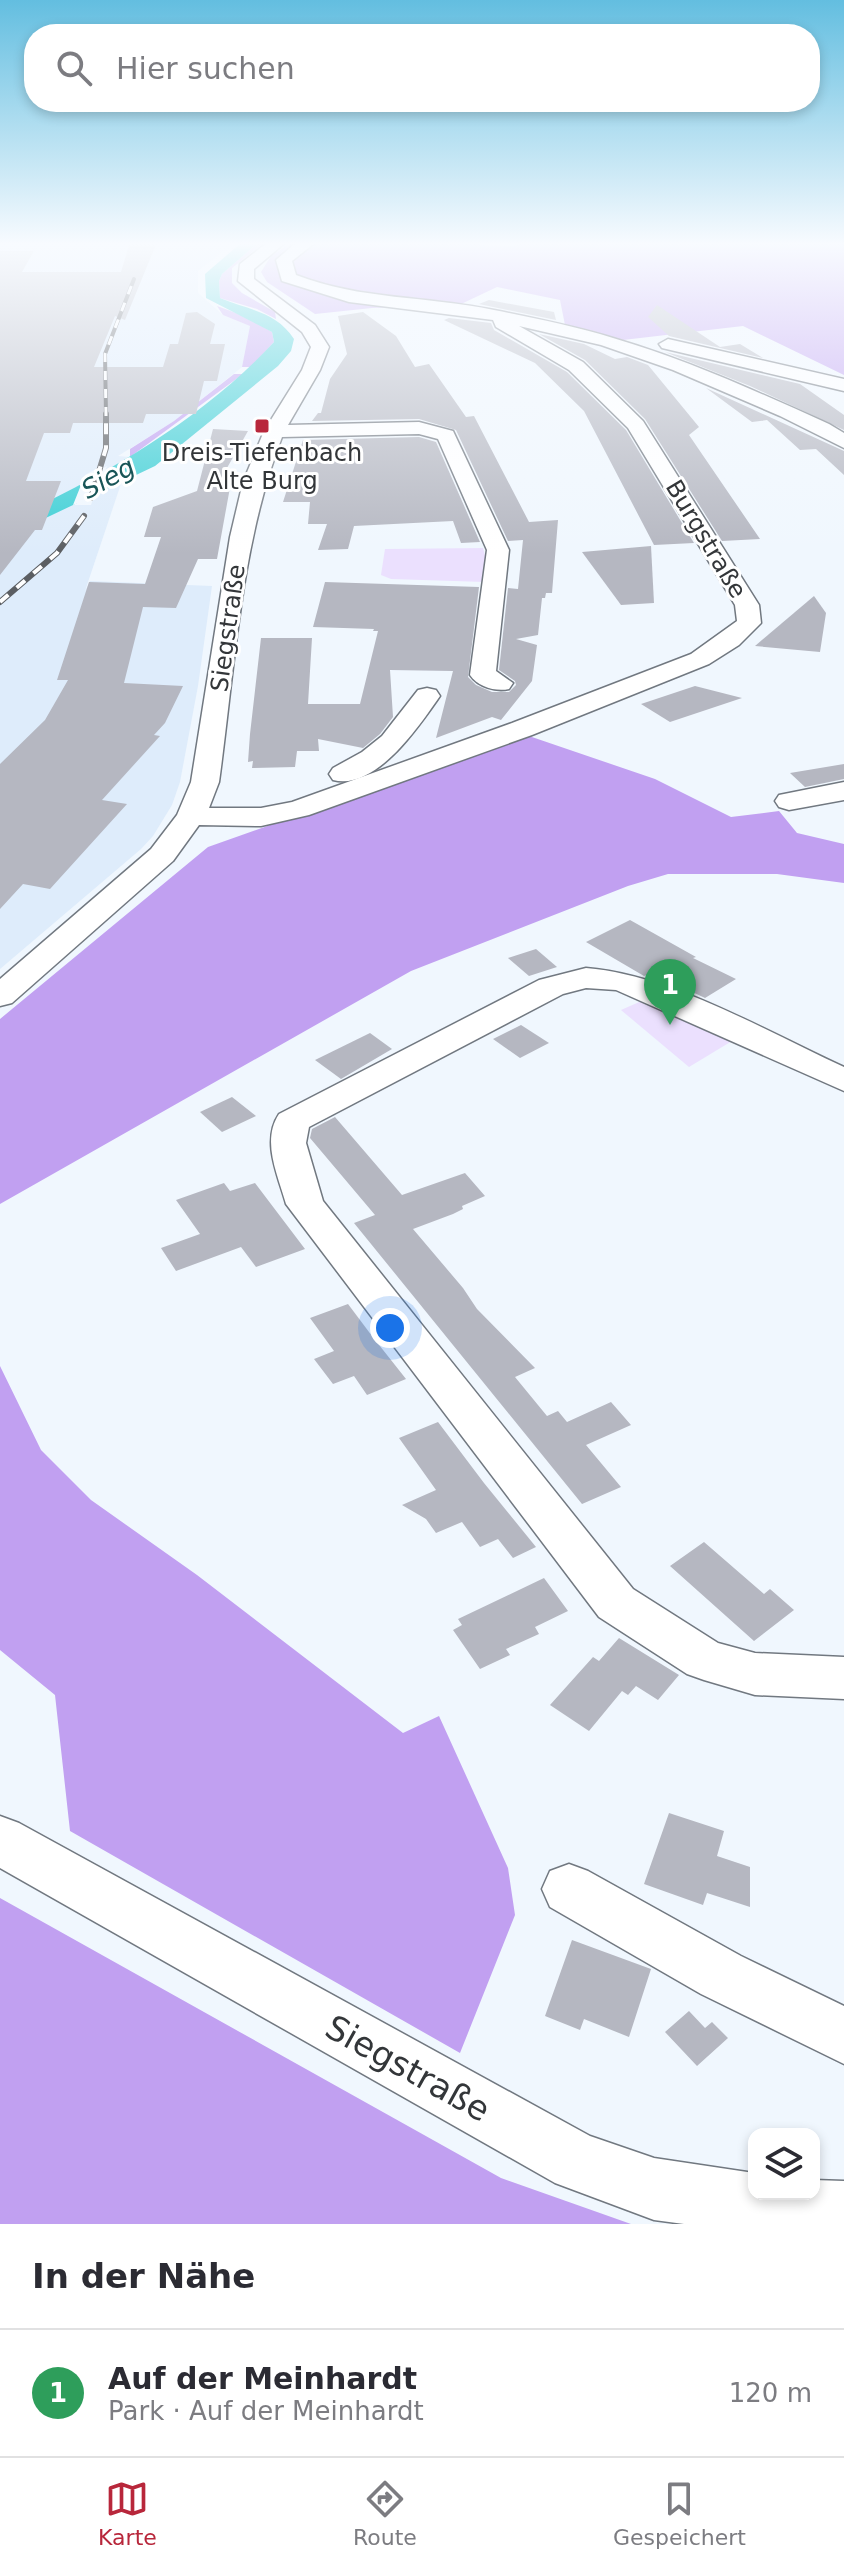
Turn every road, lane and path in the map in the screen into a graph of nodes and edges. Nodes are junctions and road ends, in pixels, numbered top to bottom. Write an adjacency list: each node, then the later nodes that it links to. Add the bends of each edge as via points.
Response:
1 (319, 346): 8 (street, Siegstraße, via 311,370)
2 (541, 346): 15 (street, Burgstraße, via 576,366 636,425 747,605 749,623 687,664 522,729 299,809)
3 (625, 346): 6 (street)
4 (652, 346): 6 (street)
5 (684, 346): 7 (street)
6 (641, 350): 9 (street)
7 (844, 385)
8 (274, 431): 10 (street, via 419,428 446,435 498,550 483,675); 14 (street, Siegstraße, via 241,537 205,782)
9 (844, 442)
10 (500, 683)
11 (427, 696): 15 (street, Burgstraße, via 390,747)
12 (844, 791): 13 (street)
13 (789, 801)
14 (191, 816): 15 (street, Burgstraße); 16 (street, Siegstraße, via 162,855)
15 (261, 817)
16 (0, 996)
17 (844, 1080): 18 (street, via 670,1000 621,981 586,978 551,987 306,1112 292,1122 288,1143 305,1204 616,1603 704,1660 755,1674)
18 (844, 1678)
19 (0, 1840): 22 (street, Siegstraße, via 576,2162 654,2189)
20 (569, 1889): 21 (street, via 721,1975)
21 (844, 2036)
22 (844, 2212)

